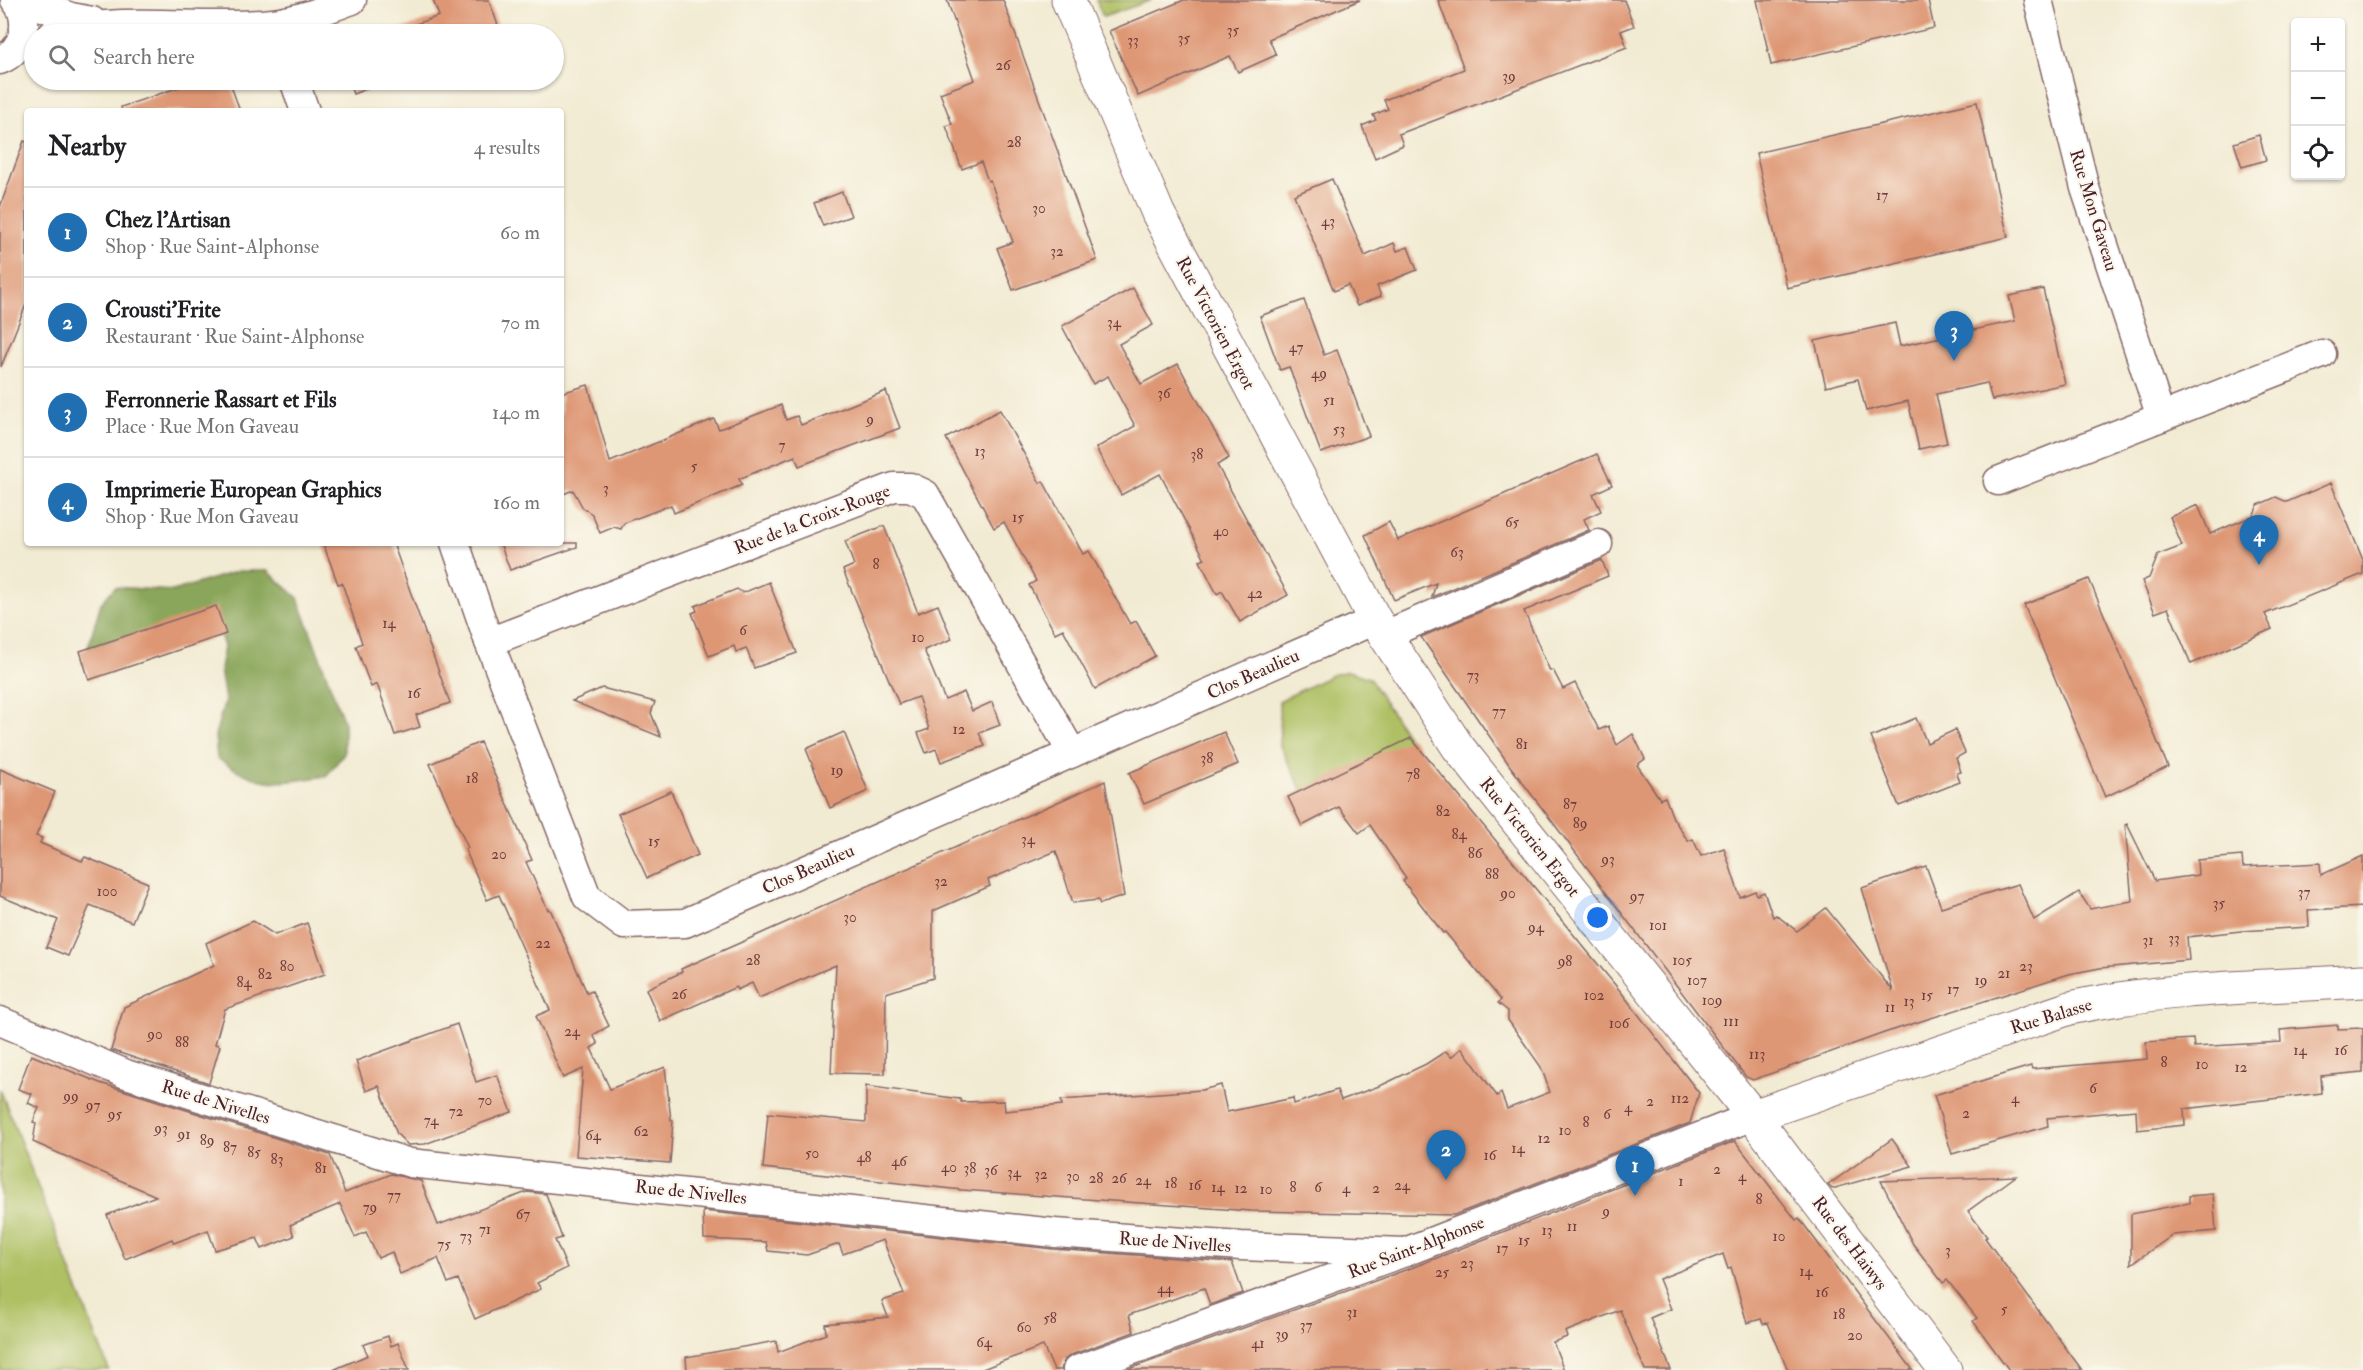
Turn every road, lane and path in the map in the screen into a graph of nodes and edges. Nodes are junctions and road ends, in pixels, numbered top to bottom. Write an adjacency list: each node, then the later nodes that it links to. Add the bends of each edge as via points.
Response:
1 (15, 0): 8 (street, via 24,21 24,35)
2 (23, 0): 6 (street, via 71,18)
3 (352, 0): 7 (street)
4 (1068, 0): 16 (street, Rue Victorien Ergot, via 1158,213)
5 (2038, 0): 12 (street, Rue Mon Gaveau, via 2085,188)
6 (106, 24)
7 (290, 24)
8 (12, 55)
9 (298, 90): 10 (street)
10 (304, 108)
11 (2322, 354): 12 (street)
12 (2161, 417): 13 (street)
13 (1998, 481)
14 (1598, 544): 16 (street)
15 (456, 546): 17 (street, Clos Beaulieu)
16 (1380, 628): 18 (street, Clos Beaulieu); 21 (street, Rue Victorien Ergot, via 1458,747)
17 (489, 642): 18 (street, Rue de la Croix-Rouge, via 894,487 910,487 925,494); 18 (street, Clos Beaulieu, via 587,897 624,925 685,923)
18 (1072, 753)
19 (2363, 981): 21 (street, Rue Balasse, via 2160,993 2070,1008)
20 (0, 1021): 22 (street, Rue de Nivelles, via 126,1074 410,1163 1055,1233)
21 (1753, 1116): 22 (street, Rue Saint-Alphonse); 24 (street, Rue des Haiwys)
22 (1405, 1252): 23 (street, Rue Saint-Alphonse)
23 (1077, 1370)
24 (1945, 1370)

